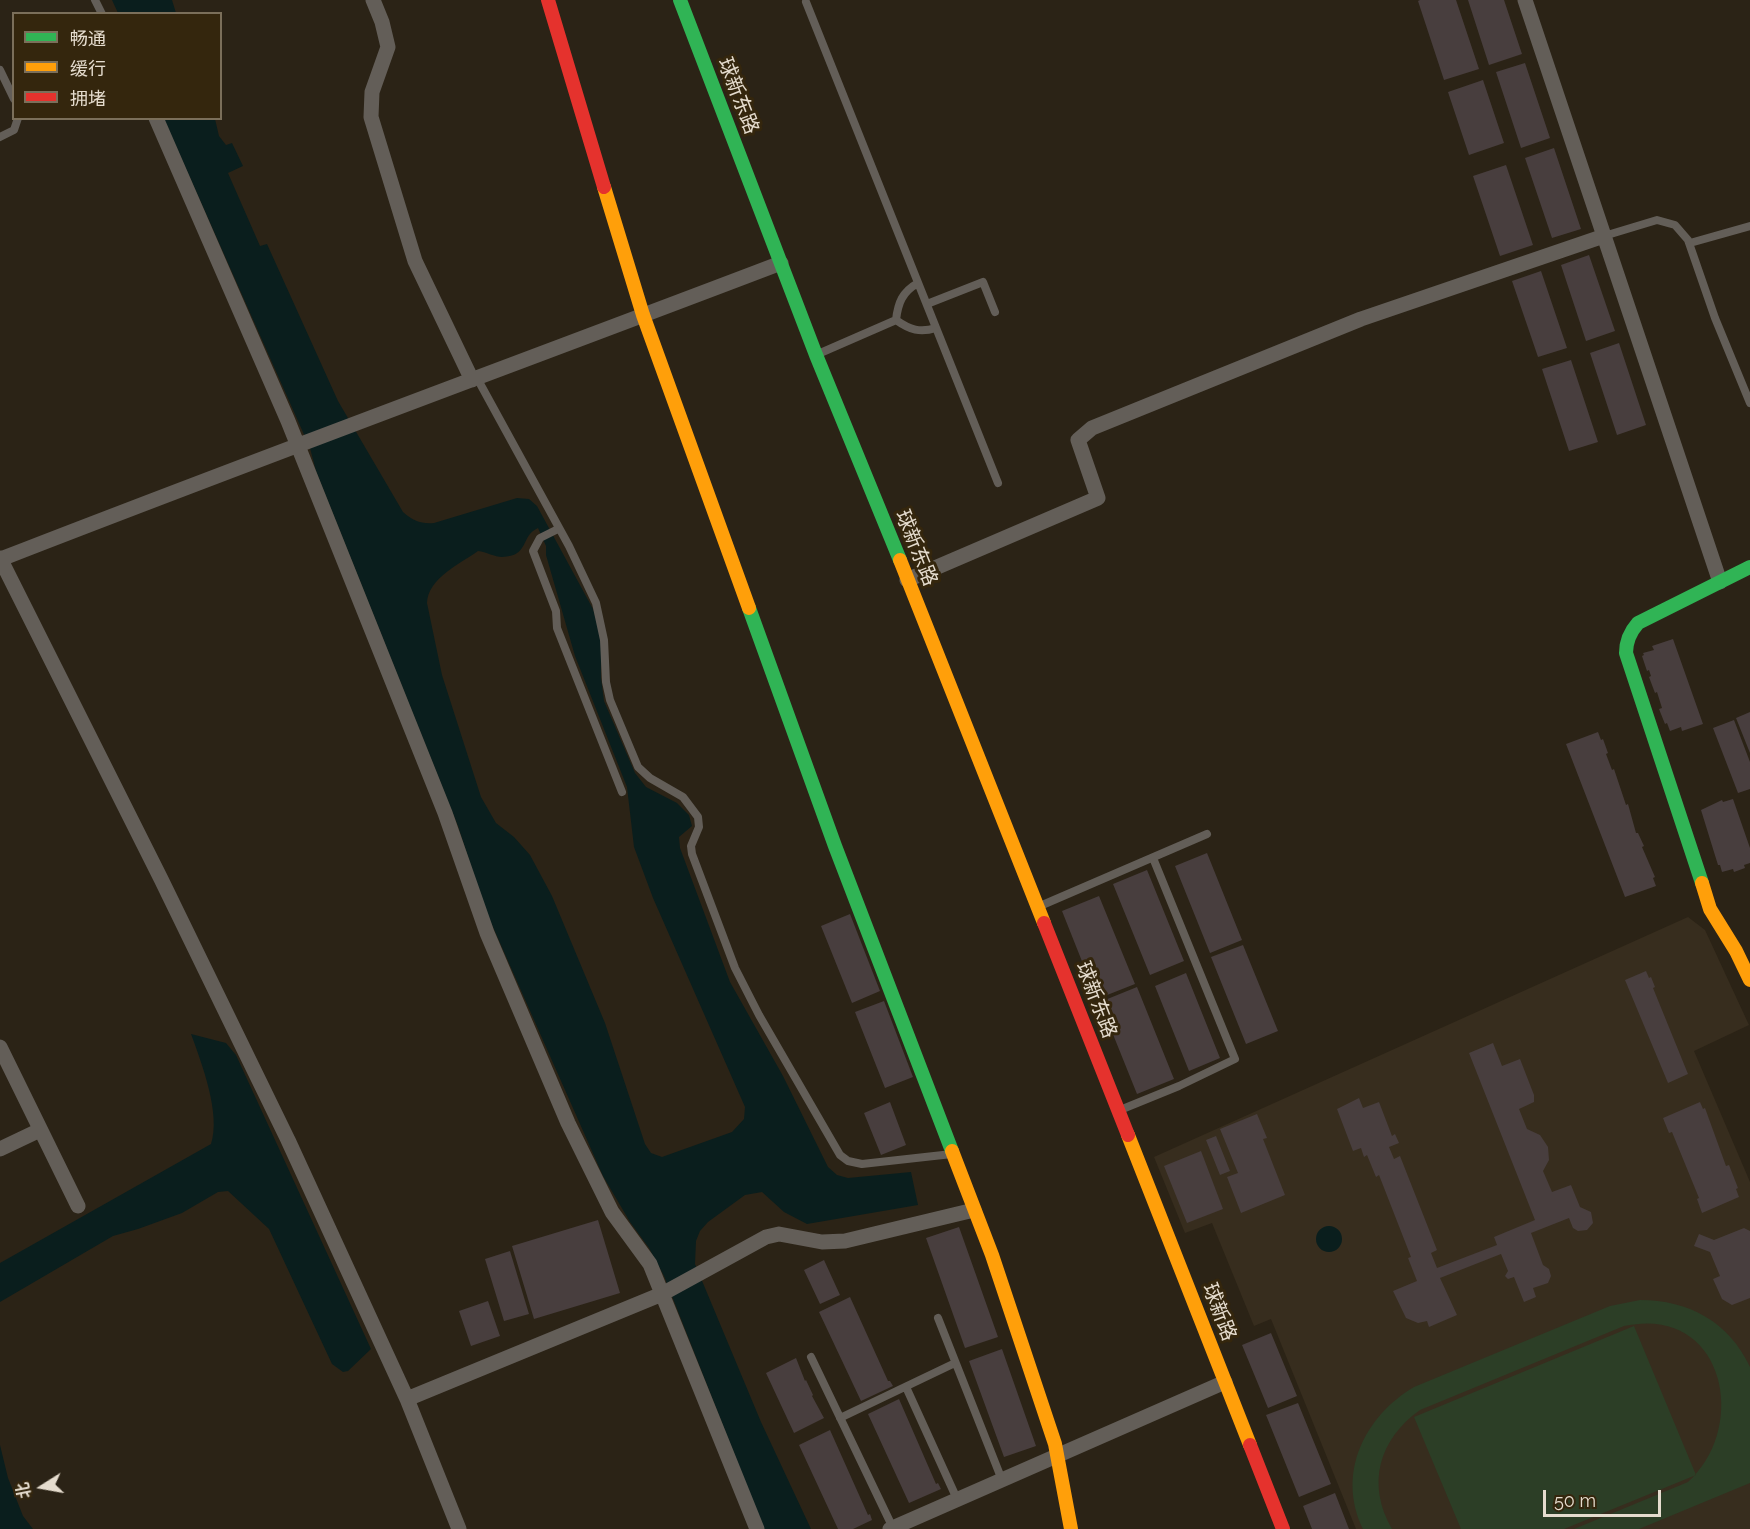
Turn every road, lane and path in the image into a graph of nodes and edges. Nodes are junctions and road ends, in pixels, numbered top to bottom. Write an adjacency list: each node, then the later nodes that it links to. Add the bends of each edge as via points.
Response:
1 (373, 0): 22 (street, via 388,47 372,93 371,117 415,261)
2 (548, 0): 18 (street)
3 (680, 0): 14 (street, 球新东路)
4 (1525, 0): 12 (street)
5 (806, 2): 15 (lane)
6 (0, 70): 7 (lane)
7 (12, 96)
8 (17, 120): 10 (lane, via 14,130)
9 (157, 120): 24 (street)
10 (0, 137)
11 (1750, 226): 13 (lane)
12 (1604, 236): 13 (lane, via 1663,220 1675,225); 29 (street, via 1361,319 1092,428 1078,440 1098,498); 30 (street)
13 (1690, 243): 23 (lane)
14 (781, 263): 18 (street); 21 (street, 球新东路)
15 (918, 283): 16 (lane); 19 (lane, via 900,299)
16 (927, 304): 17 (lane, via 983,282); 20 (lane)
17 (995, 312)
18 (643, 315): 22 (street); 40 (street, via 835,846)
19 (896, 320): 20 (lane, via 914,330); 21 (lane)
20 (936, 328): 25 (lane)
21 (816, 355): 29 (street, 球新东路)
22 (475, 379): 24 (street); 26 (lane)
23 (1750, 403)
24 (300, 444): 27 (street); 43 (street, via 445,813 487,933 568,1123 612,1212 650,1264)
25 (998, 483)
26 (555, 530): 31 (lane, via 540,538 533,551 556,611 557,628); 40 (lane, via 569,546 596,603 610,700 638,767 683,797 698,817 692,854 735,968 840,1155 862,1164)
27 (0, 559): 49 (street, via 227,1011)
28 (1750, 567): 30 (street)
29 (908, 580): 34 (street, 球新东路)
30 (1720, 582): 35 (street, via 1638,623 1629,634 1626,653 1710,909)
31 (622, 792)
32 (1207, 834): 33 (lane)
33 (1153, 858): 34 (lane); 37 (lane, via 1235,1059)
34 (1038, 907): 37 (street, 球新东路)
35 (1750, 980)
36 (0, 1047): 38 (street)
37 (1118, 1110): 47 (street, 球新路)
38 (40, 1130): 39 (street); 41 (street)
39 (0, 1149)
40 (953, 1154): 42 (street)
41 (78, 1206)
42 (975, 1210): 43 (street, via 845,1241 772,1235); 51 (street)
43 (664, 1293): 49 (street); 56 (street)
44 (938, 1318): 46 (lane)
45 (811, 1357): 50 (lane)
46 (956, 1363): 48 (lane); 52 (lane)
47 (1225, 1382): 51 (street); 58 (street, 球新路)
48 (906, 1387): 50 (lane); 53 (lane)
49 (407, 1399): 55 (street)
50 (840, 1418): 54 (lane)
51 (1058, 1455): 52 (street); 57 (street)
52 (1002, 1480): 53 (street)
53 (957, 1499): 54 (street)
54 (891, 1528)
55 (459, 1529)
56 (757, 1529)
57 (1071, 1529)
58 (1282, 1529)

